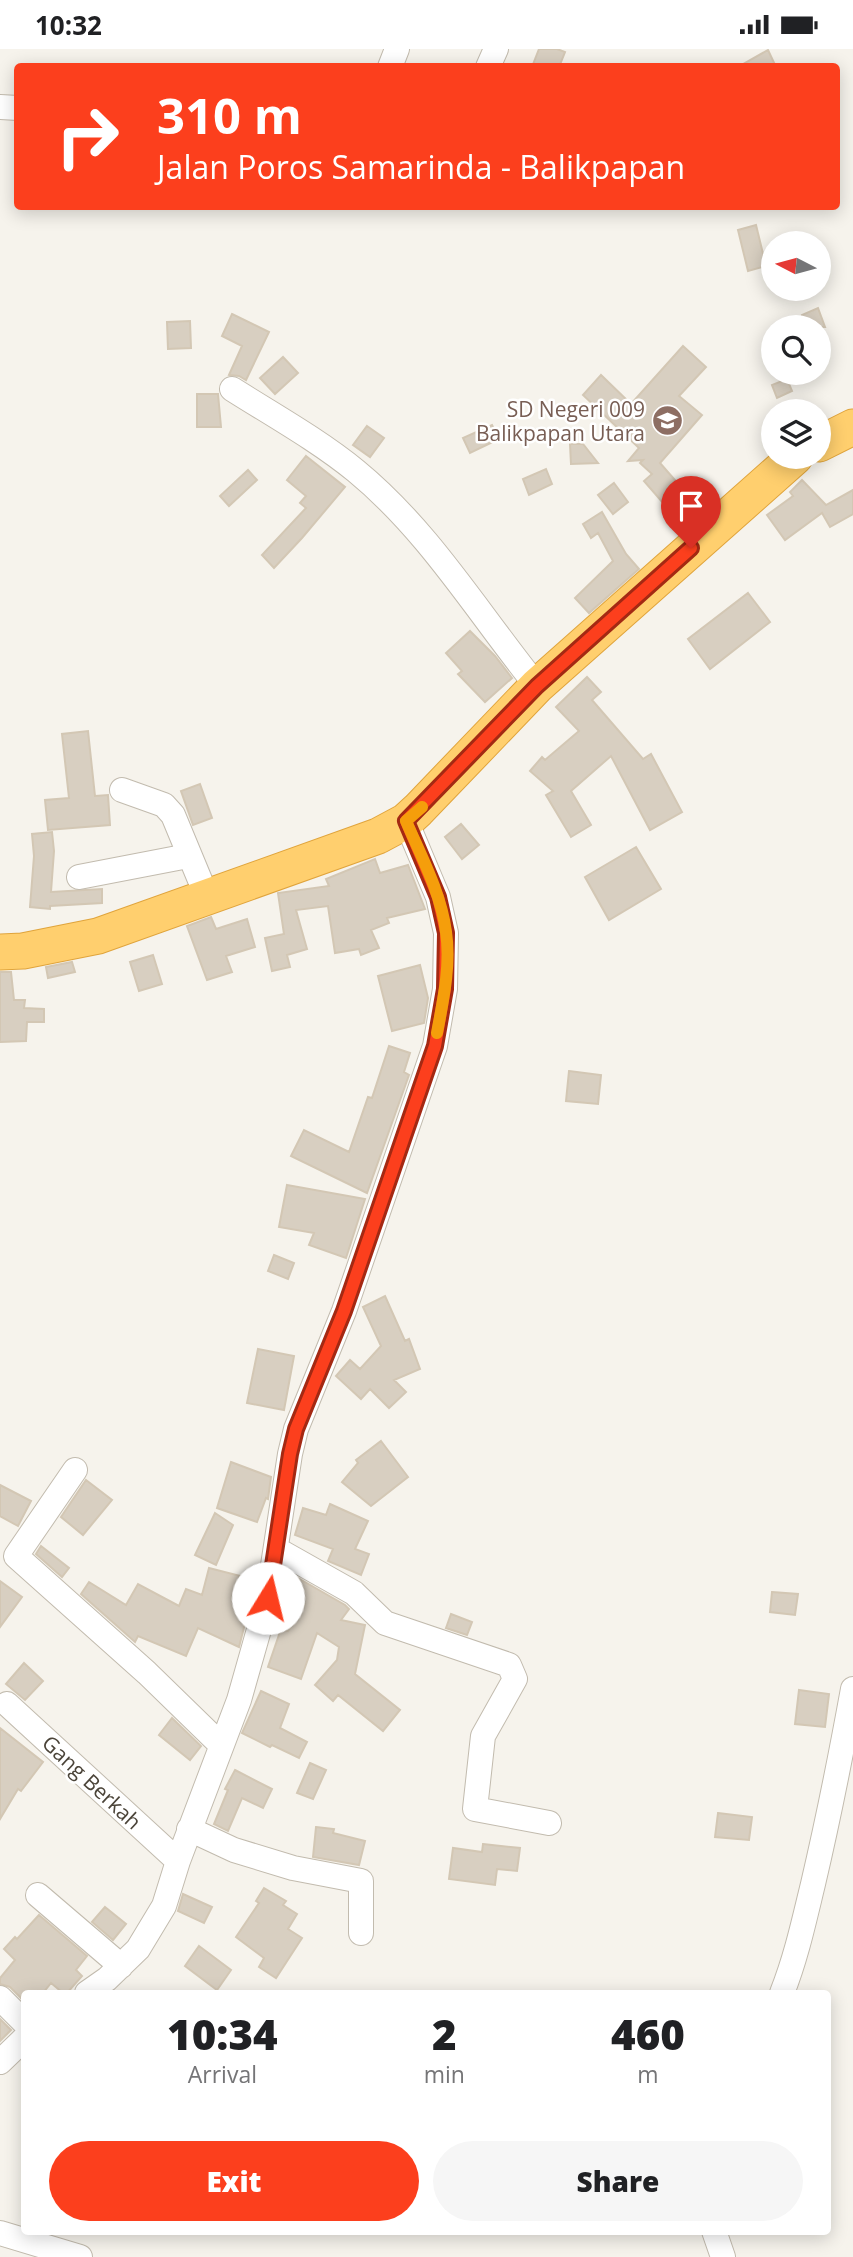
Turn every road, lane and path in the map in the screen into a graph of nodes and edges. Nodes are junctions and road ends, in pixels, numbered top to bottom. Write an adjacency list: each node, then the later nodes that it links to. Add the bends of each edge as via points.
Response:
1 (232, 389): 5 (street, via 355,470 375,489 430,545)
2 (853, 427): 3 (highway)
3 (831, 438)
4 (781, 469): 5 (highway)
5 (537, 686): 7 (highway)
6 (122, 790): 8 (street, via 164,804 173,815)
7 (406, 821): 10 (highway, via 377,836); 13 (street, via 438,897 446,933 445,989 435,1046 344,1311 296,1429)
8 (188, 856): 9 (street); 10 (street)
9 (79, 877)
10 (207, 897): 11 (highway, via 98,936)
11 (0, 952)
12 (75, 1470): 14 (street)
13 (276, 1549): 17 (street, via 247,1674); 18 (street, via 354,1593 385,1623 509,1665 515,1679 483,1735 475,1809)
14 (8, 1551): 17 (street, via 147,1672)
15 (853, 1689): 25 (street, via 821,1851 793,1968)
16 (7, 1704): 20 (street, Gang Berkah)
17 (221, 1745): 19 (street)
18 (549, 1822)
19 (189, 1829): 20 (street); 22 (street, via 234,1850 293,1868 361,1881)
20 (178, 1861): 23 (street, via 164,1906 138,1949)
21 (38, 1895): 23 (street)
22 (361, 1933)
23 (121, 1966): 24 (street)
24 (91, 1990)
25 (783, 1990)
26 (0, 1999): 27 (street)
27 (21, 2019)
28 (21, 2042): 29 (street)
29 (0, 2062)
30 (0, 2233): 32 (street)
31 (716, 2235): 33 (street)
32 (80, 2257)
33 (723, 2257)

